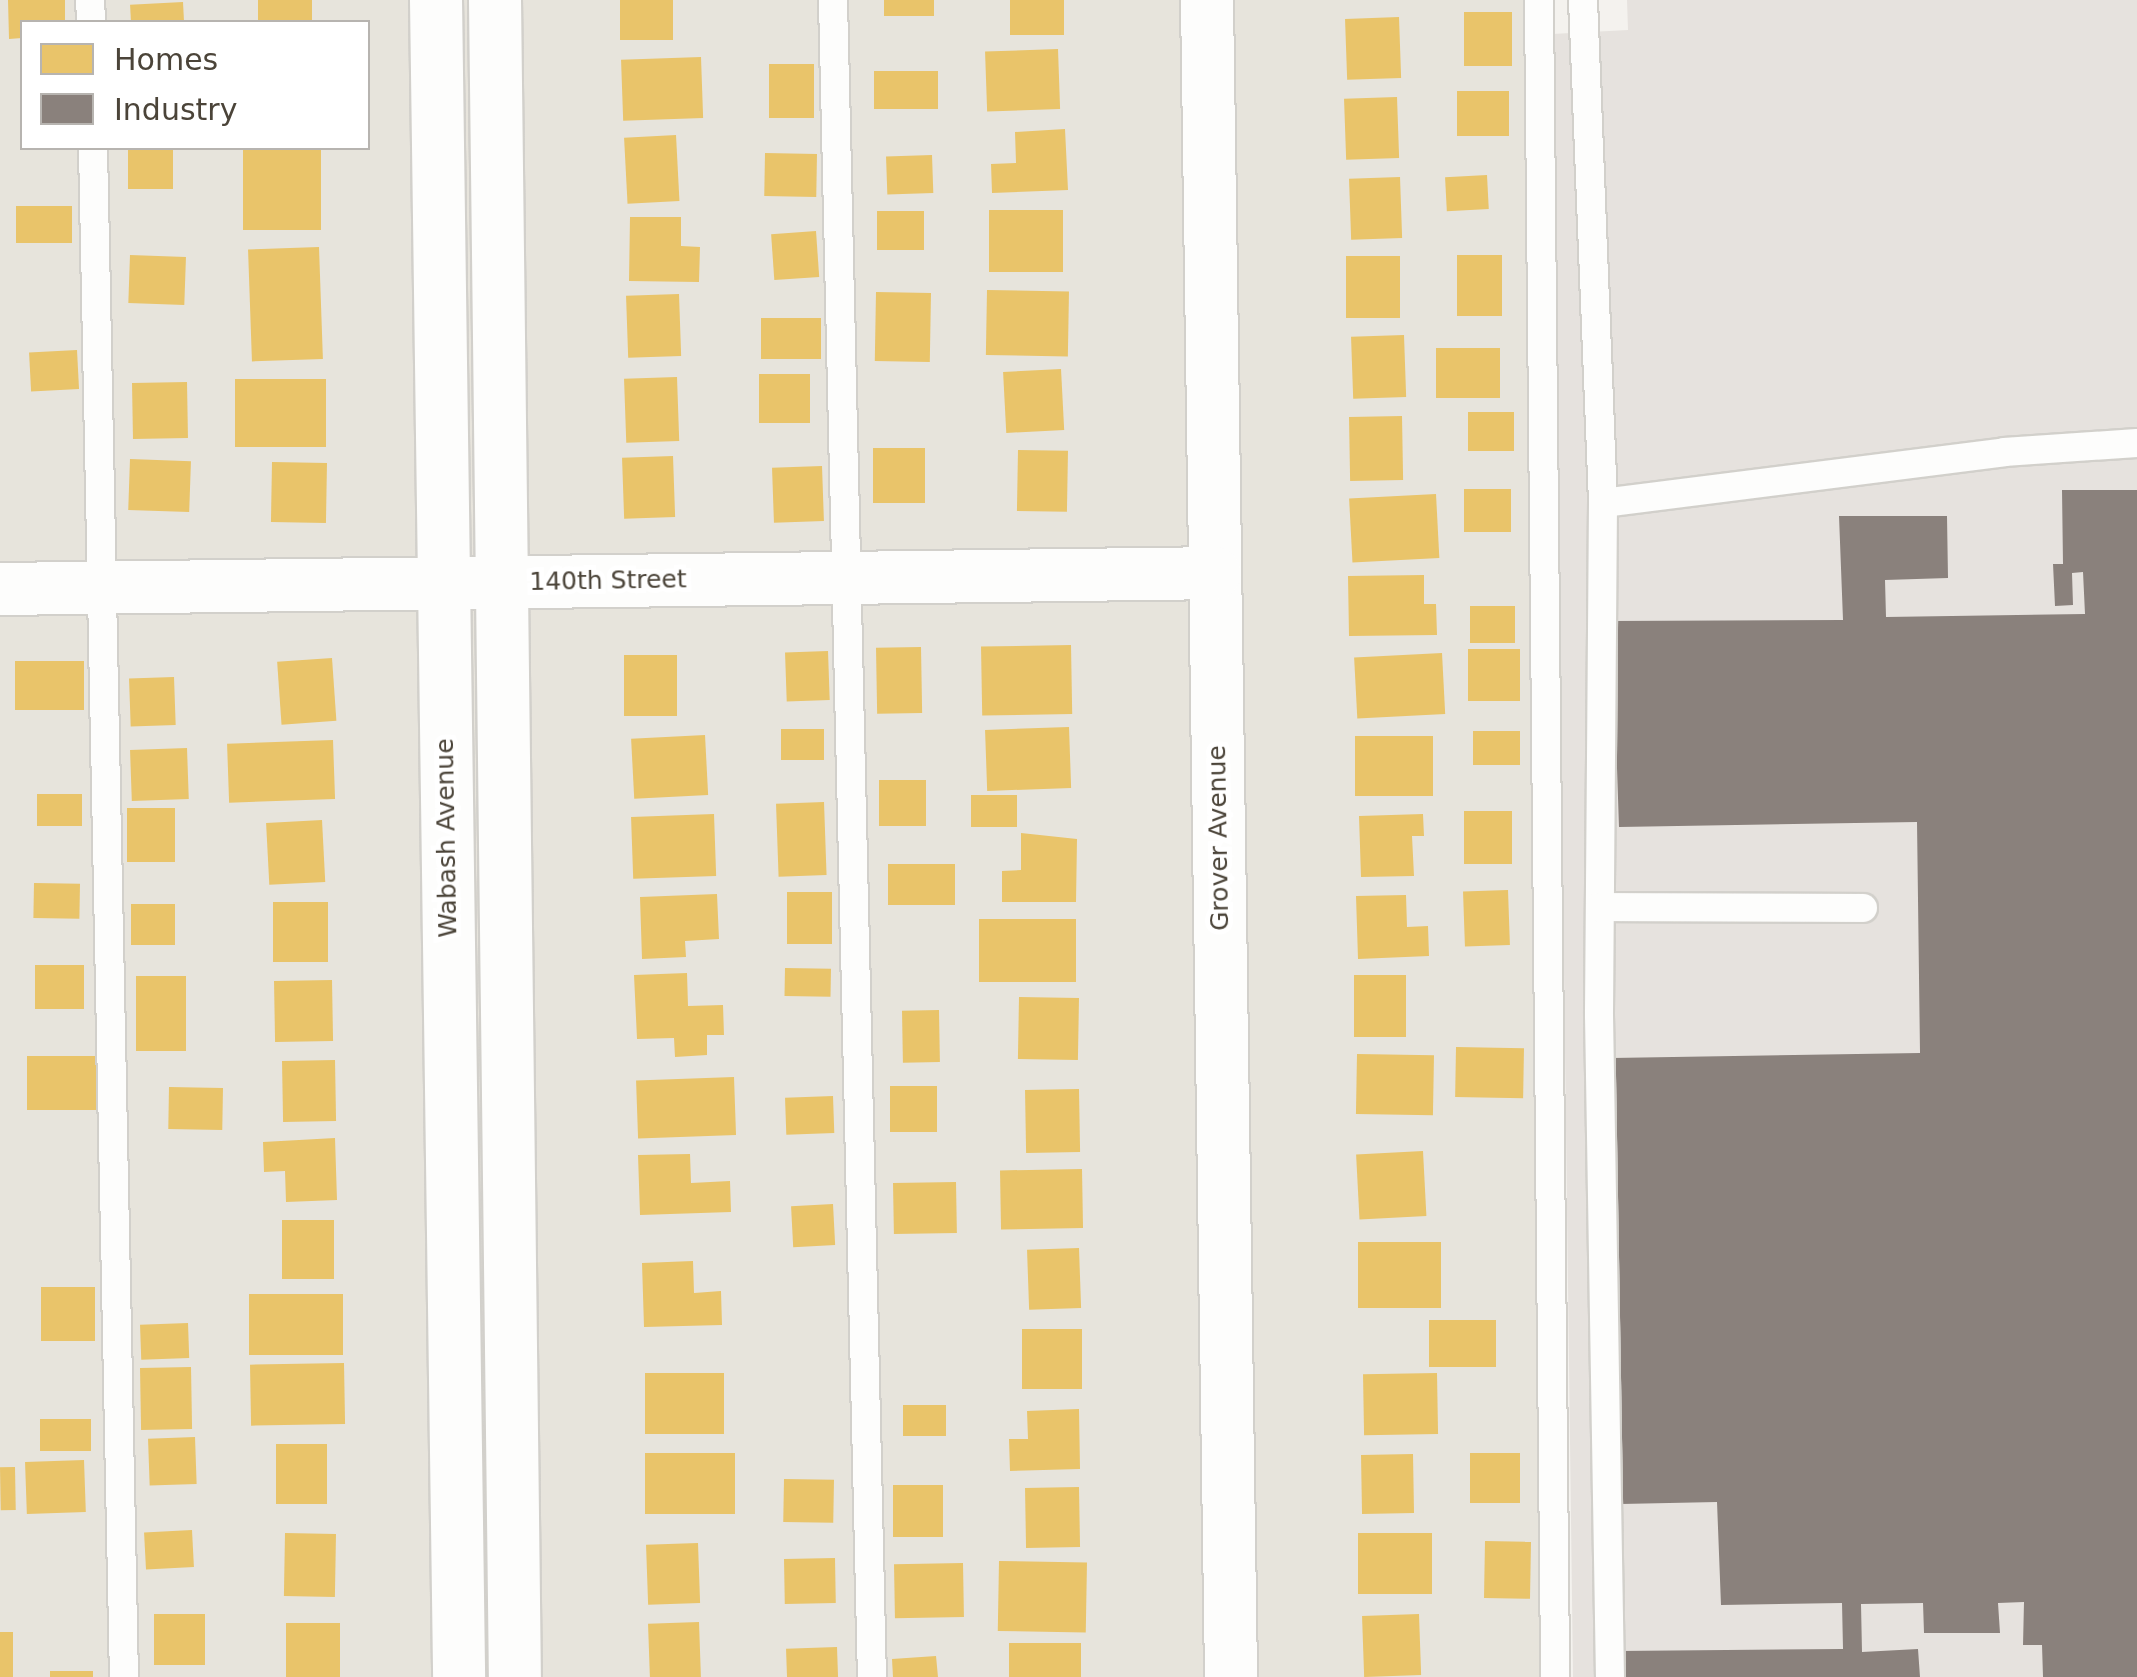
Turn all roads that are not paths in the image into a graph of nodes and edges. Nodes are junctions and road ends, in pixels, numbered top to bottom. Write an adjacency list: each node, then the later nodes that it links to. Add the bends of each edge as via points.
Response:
1 (436, 0): 13 (street, Wabash Avenue)
2 (495, 0): 12 (street)
3 (833, 0): 11 (lane)
4 (1207, 0): 10 (street, Grover Avenue)
5 (1538, 0): 23 (lane)
6 (1583, 0): 9 (lane)
7 (93, 150): 14 (lane)
8 (2137, 443): 9 (lane, via 2004,452)
9 (1603, 503): 16 (lane)
10 (1215, 573): 11 (street, 140th Street); 22 (street, Grover Avenue)
11 (846, 578): 12 (street, 140th Street); 21 (lane)
12 (502, 582): 13 (street, 140th Street); 20 (street)
13 (444, 584): 14 (street, 140th Street); 19 (street, Wabash Avenue)
14 (102, 588): 15 (street, 140th Street); 18 (lane)
15 (0, 590)
16 (1600, 907): 17 (lane); 24 (lane)
17 (1863, 908)
18 (124, 1677)
19 (459, 1677)
20 (515, 1677)
21 (872, 1677)
22 (1231, 1677)
23 (1555, 1677)
24 (1610, 1677)

